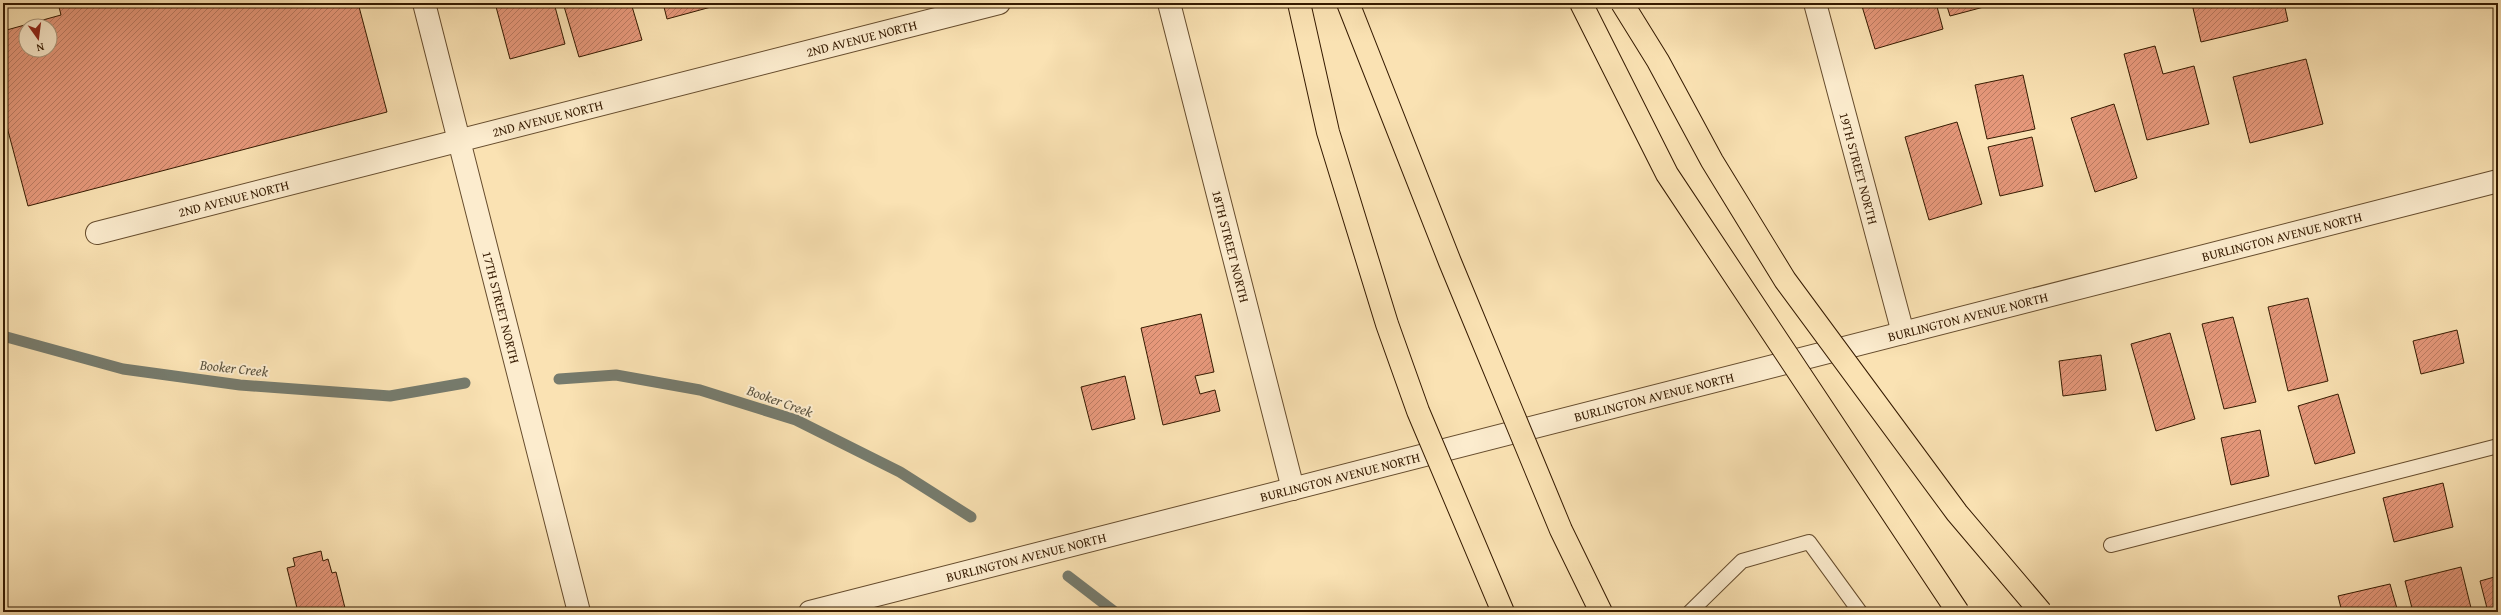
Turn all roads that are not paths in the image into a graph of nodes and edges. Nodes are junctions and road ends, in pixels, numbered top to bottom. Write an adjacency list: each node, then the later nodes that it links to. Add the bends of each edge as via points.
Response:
1 (424, 3): 9 (street, 17TH STREET NORTH)
2 (999, 3): 9 (street, 2ND AVENUE NORTH)
3 (1169, 3): 14 (street, 18TH STREET NORTH)
4 (1299, 3): 18 (highway, bridge, via 1328,132 1387,324 1418,411)
5 (1348, 3): 19 (highway, bridge, via 1450,262 1562,530)
6 (1581, 3): 22 (highway, bridge, via 1667,174)
7 (1622, 3): 23 (highway, bridge, via 1658,61 1712,161 1785,280 1957,513)
8 (1815, 3): 12 (street, 19TH STREET NORTH)
9 (459, 141): 11 (street, 2ND AVENUE NORTH); 16 (street, 17TH STREET NORTH)
10 (2498, 181): 12 (street, BURLINGTON AVENUE NORTH)
11 (96, 233)
12 (1903, 333): 14 (street, BURLINGTON AVENUE NORTH)
13 (2498, 446): 15 (lane)
14 (1293, 489): 17 (street, BURLINGTON AVENUE NORTH)
15 (2111, 545)
16 (579, 612)
17 (810, 612)
18 (1503, 612)
19 (1601, 612)
20 (1690, 612): 21 (lane, via 1742,561 1809,542)
21 (1860, 612)
22 (1958, 612)
23 (2041, 612)

